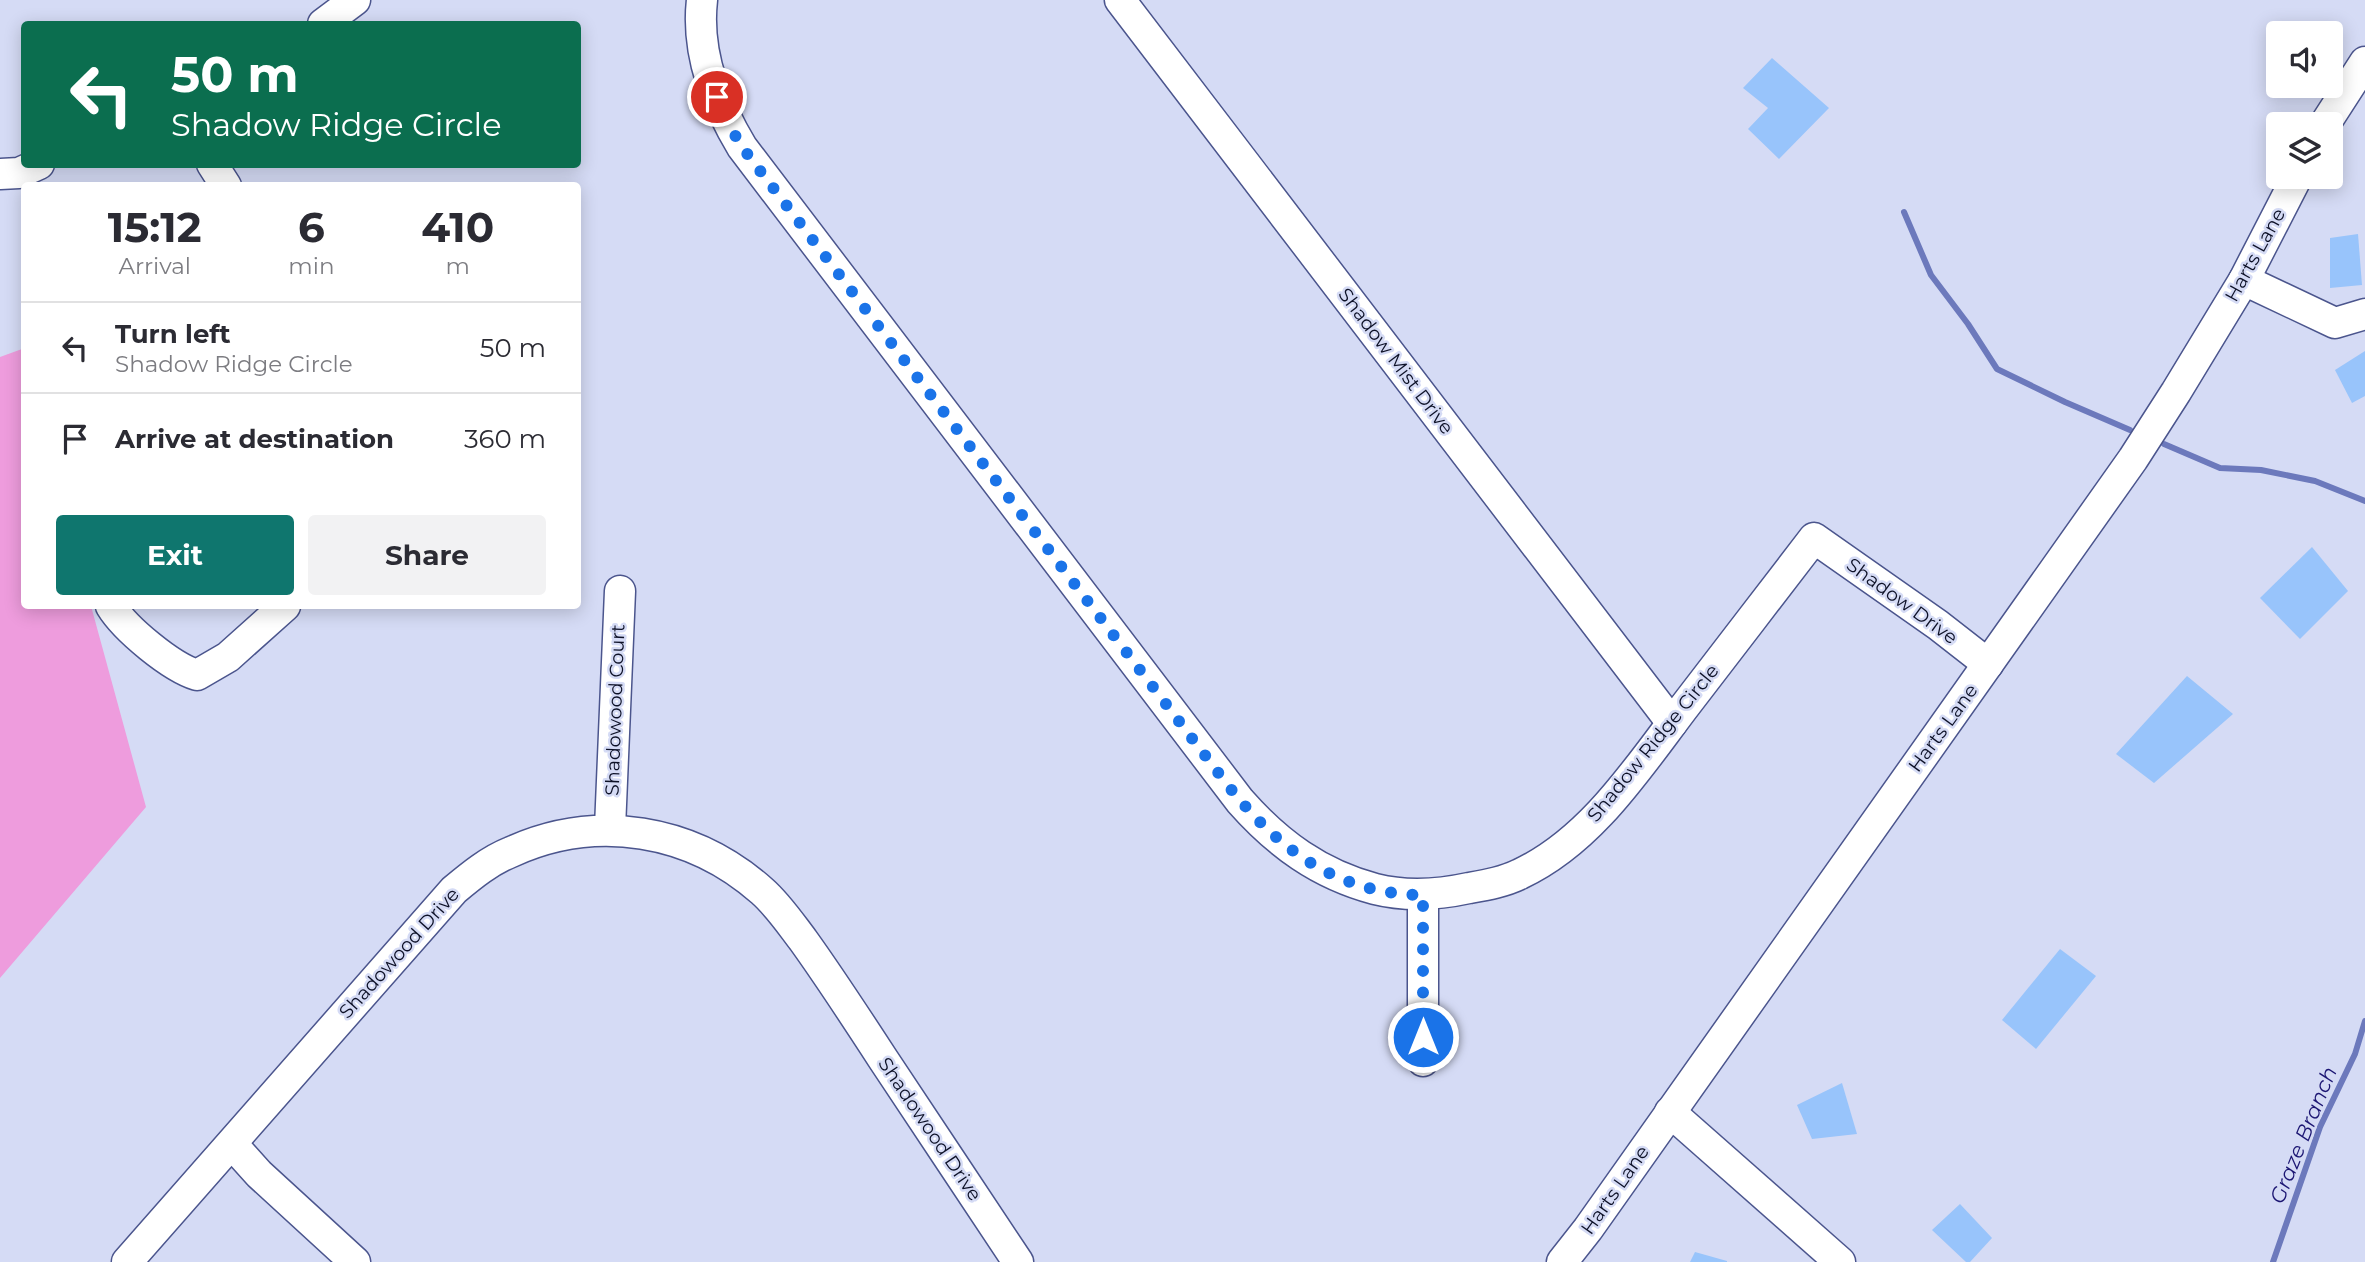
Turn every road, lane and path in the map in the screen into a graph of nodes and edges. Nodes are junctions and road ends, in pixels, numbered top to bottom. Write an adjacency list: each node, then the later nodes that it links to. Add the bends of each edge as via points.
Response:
1 (355, 0): 4 (street)
2 (702, 0): 19 (street, Shadow Ridge Circle, via 706,62 717,97 742,147 1240,801 1277,840 1318,867 1353,883)
3 (1120, 0): 17 (street, Shadow Mist Drive)
4 (327, 21)
5 (2365, 62): 6 (street)
6 (2333, 112)
7 (30, 168): 8 (street)
8 (0, 174)
9 (2291, 189): 10 (street, Harts Lane)
10 (2244, 280): 11 (street, via 2334,323); 16 (street, Harts Lane, via 2133,459)
11 (2365, 314)
12 (1814, 538): 16 (street, Shadow Drive); 17 (street, Shadow Ridge Circle)
13 (620, 590): 18 (street, Shadowood Court)
14 (113, 609): 15 (street, via 150,644 197,675 228,657)
15 (282, 609)
16 (1989, 664): 21 (street, Harts Lane)
17 (1672, 723): 19 (street, Shadow Ridge Circle, via 1601,811 1545,859 1501,882)
18 (610, 828): 22 (street, Shadowood Drive, via 553,836 512,851 454,890); 25 (street, Shadowood Drive, via 687,845 743,876 779,908)
19 (1423, 895): 20 (street)
20 (1423, 1061)
21 (1670, 1112): 26 (street, Harts Lane); 27 (street)
22 (232, 1144): 23 (street, Shadowood Drive); 24 (street)
23 (127, 1262)
24 (355, 1262)
25 (1018, 1262)
26 (1562, 1262)
27 (1840, 1262)

